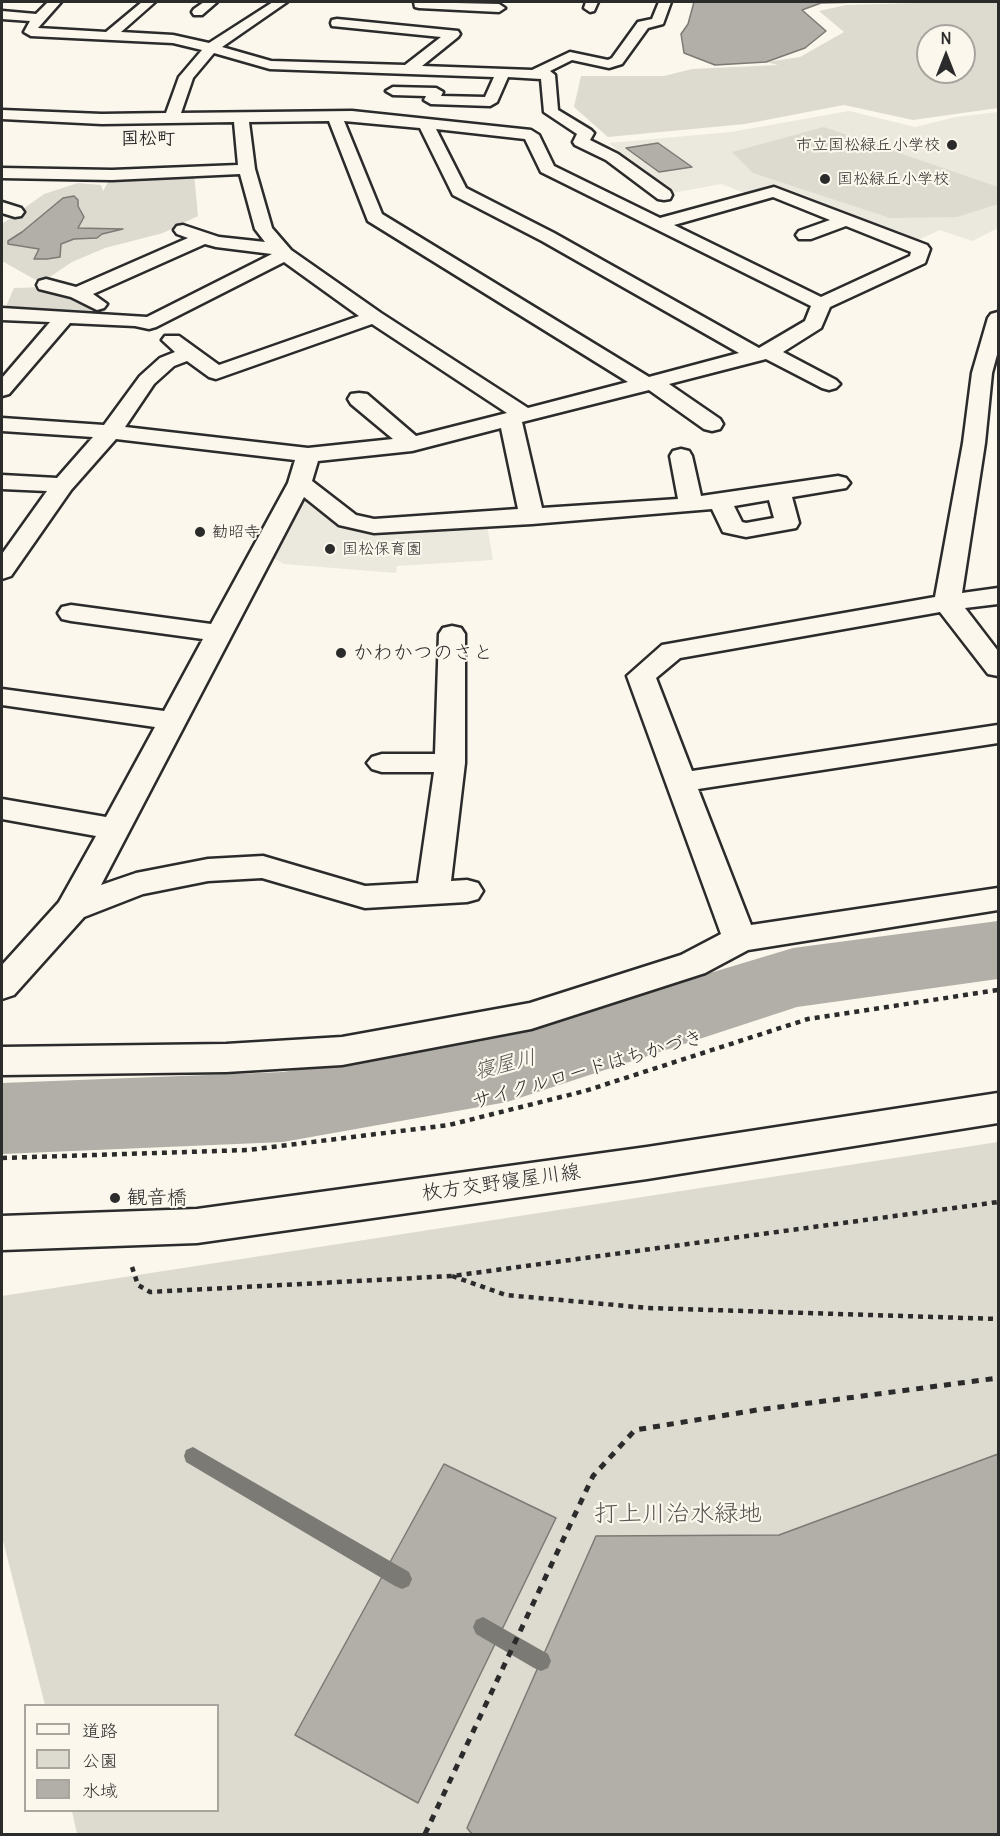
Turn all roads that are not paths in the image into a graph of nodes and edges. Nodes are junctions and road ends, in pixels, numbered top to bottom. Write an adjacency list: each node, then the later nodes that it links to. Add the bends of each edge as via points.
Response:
1 (55, 2): 12 (street)
2 (149, 2): 13 (street)
3 (212, 2): 9 (street)
4 (281, 2): 14 (street)
5 (665, 2): 16 (street, via 658,21 644,25 617,61)
6 (444, 3): 7 (street); 8 (street)
7 (419, 4)
8 (499, 8)
9 (198, 12)
10 (352, 14): 19 (street, via 333,27 453,34)
11 (2, 15): 12 (street)
12 (40, 18): 13 (street, via 31,32)
13 (110, 35): 14 (street, via 173,39)
14 (211, 48): 17 (street); 25 (street, via 186,76)
15 (304, 52): 17 (street)
16 (609, 64): 18 (street); 21 (street, via 570,56)
17 (284, 66): 19 (street); 22 (street)
18 (629, 68)
19 (408, 71): 20 (street)
20 (501, 74): 21 (street); 23 (street, via 490,102 431,100 436,92)
21 (534, 74): 29 (street, via 548,75 551,112 586,133 581,142)
22 (270, 79)
23 (380, 90)
24 (2, 115): 25 (street, via 102,120)
25 (172, 117): 27 (street)
26 (335, 117): 27 (street); 28 (street); 54 (street, via 374,217)
27 (241, 118): 32 (street)
28 (425, 123): 33 (street, via 531,135); 52 (street, via 459,191)
29 (612, 157): 30 (street); 35 (street)
30 (590, 161)
31 (569, 165): 33 (street)
32 (247, 169): 34 (street, via 134,174); 41 (street, via 264,229)
33 (547, 169): 37 (street)
34 (2, 173)
35 (664, 195)
36 (846, 220): 37 (street, via 774,192); 39 (street); 44 (street, via 921,249 919,259)
37 (657, 224): 44 (street)
38 (181, 230): 40 (street)
39 (805, 235)
40 (203, 238): 41 (street); 43 (street)
41 (283, 251): 47 (street); 50 (street)
42 (46, 285): 43 (street)
43 (78, 293): 49 (street)
44 (821, 304): 52 (street, via 814,324)
45 (2, 315): 46 (street)
46 (65, 317): 49 (street); 56 (street)
47 (374, 317): 51 (street, via 216,373); 58 (street)
48 (999, 318): 53 (street)
49 (123, 320): 50 (street)
50 (149, 323): 51 (street)
51 (189, 353): 61 (street, via 167,362 147,380)
52 (762, 353): 54 (street); 55 (street)
53 (990, 374): 63 (street)
54 (649, 383): 58 (street); 60 (street)
55 (829, 384)
56 (2, 390)
57 (359, 399): 62 (street)
58 (517, 417): 62 (street); 73 (street)
59 (2, 424): 61 (street)
60 (712, 424)
61 (110, 432): 64 (street); 69 (street)
62 (412, 444): 64 (street)
63 (986, 444): 76 (street)
64 (308, 455): 67 (street)
65 (681, 456): 72 (street)
66 (2, 482): 69 (street)
67 (300, 483): 73 (street, via 348,520 374,526); 78 (street)
68 (838, 483): 70 (street)
69 (63, 485): 74 (street)
70 (779, 492): 71 (street); 71 (street, via 788,523 746,530 732,527)
71 (720, 501): 72 (street)
72 (691, 505): 73 (street)
73 (532, 517)
74 (2, 572)
75 (999, 596): 76 (street)
76 (947, 603): 80 (street); 86 (street, via 672,651 641,676)
77 (71, 613): 78 (street)
78 (220, 633): 82 (street)
79 (452, 634): 85 (street)
80 (999, 668)
81 (2, 697): 82 (street)
82 (172, 722): 88 (street)
83 (999, 734): 86 (street)
84 (382, 763): 85 (street)
85 (450, 764): 90 (street)
86 (680, 782): 93 (street)
87 (2, 809): 88 (street)
88 (115, 829): 92 (street)
89 (467, 891): 90 (street)
90 (433, 893): 92 (street, via 365,897 263,867 208,870 136,884)
91 (999, 899): 93 (street)
92 (72, 909): 94 (street)
93 (740, 939): 95 (street, via 693,964 531,1016 342,1051 226,1058)
94 (2, 986)
95 (2, 1061)
96 (999, 1108): 97 (street, 枚方交野寝屋川線, via 647,1163 197,1226)
97 (2, 1233)

